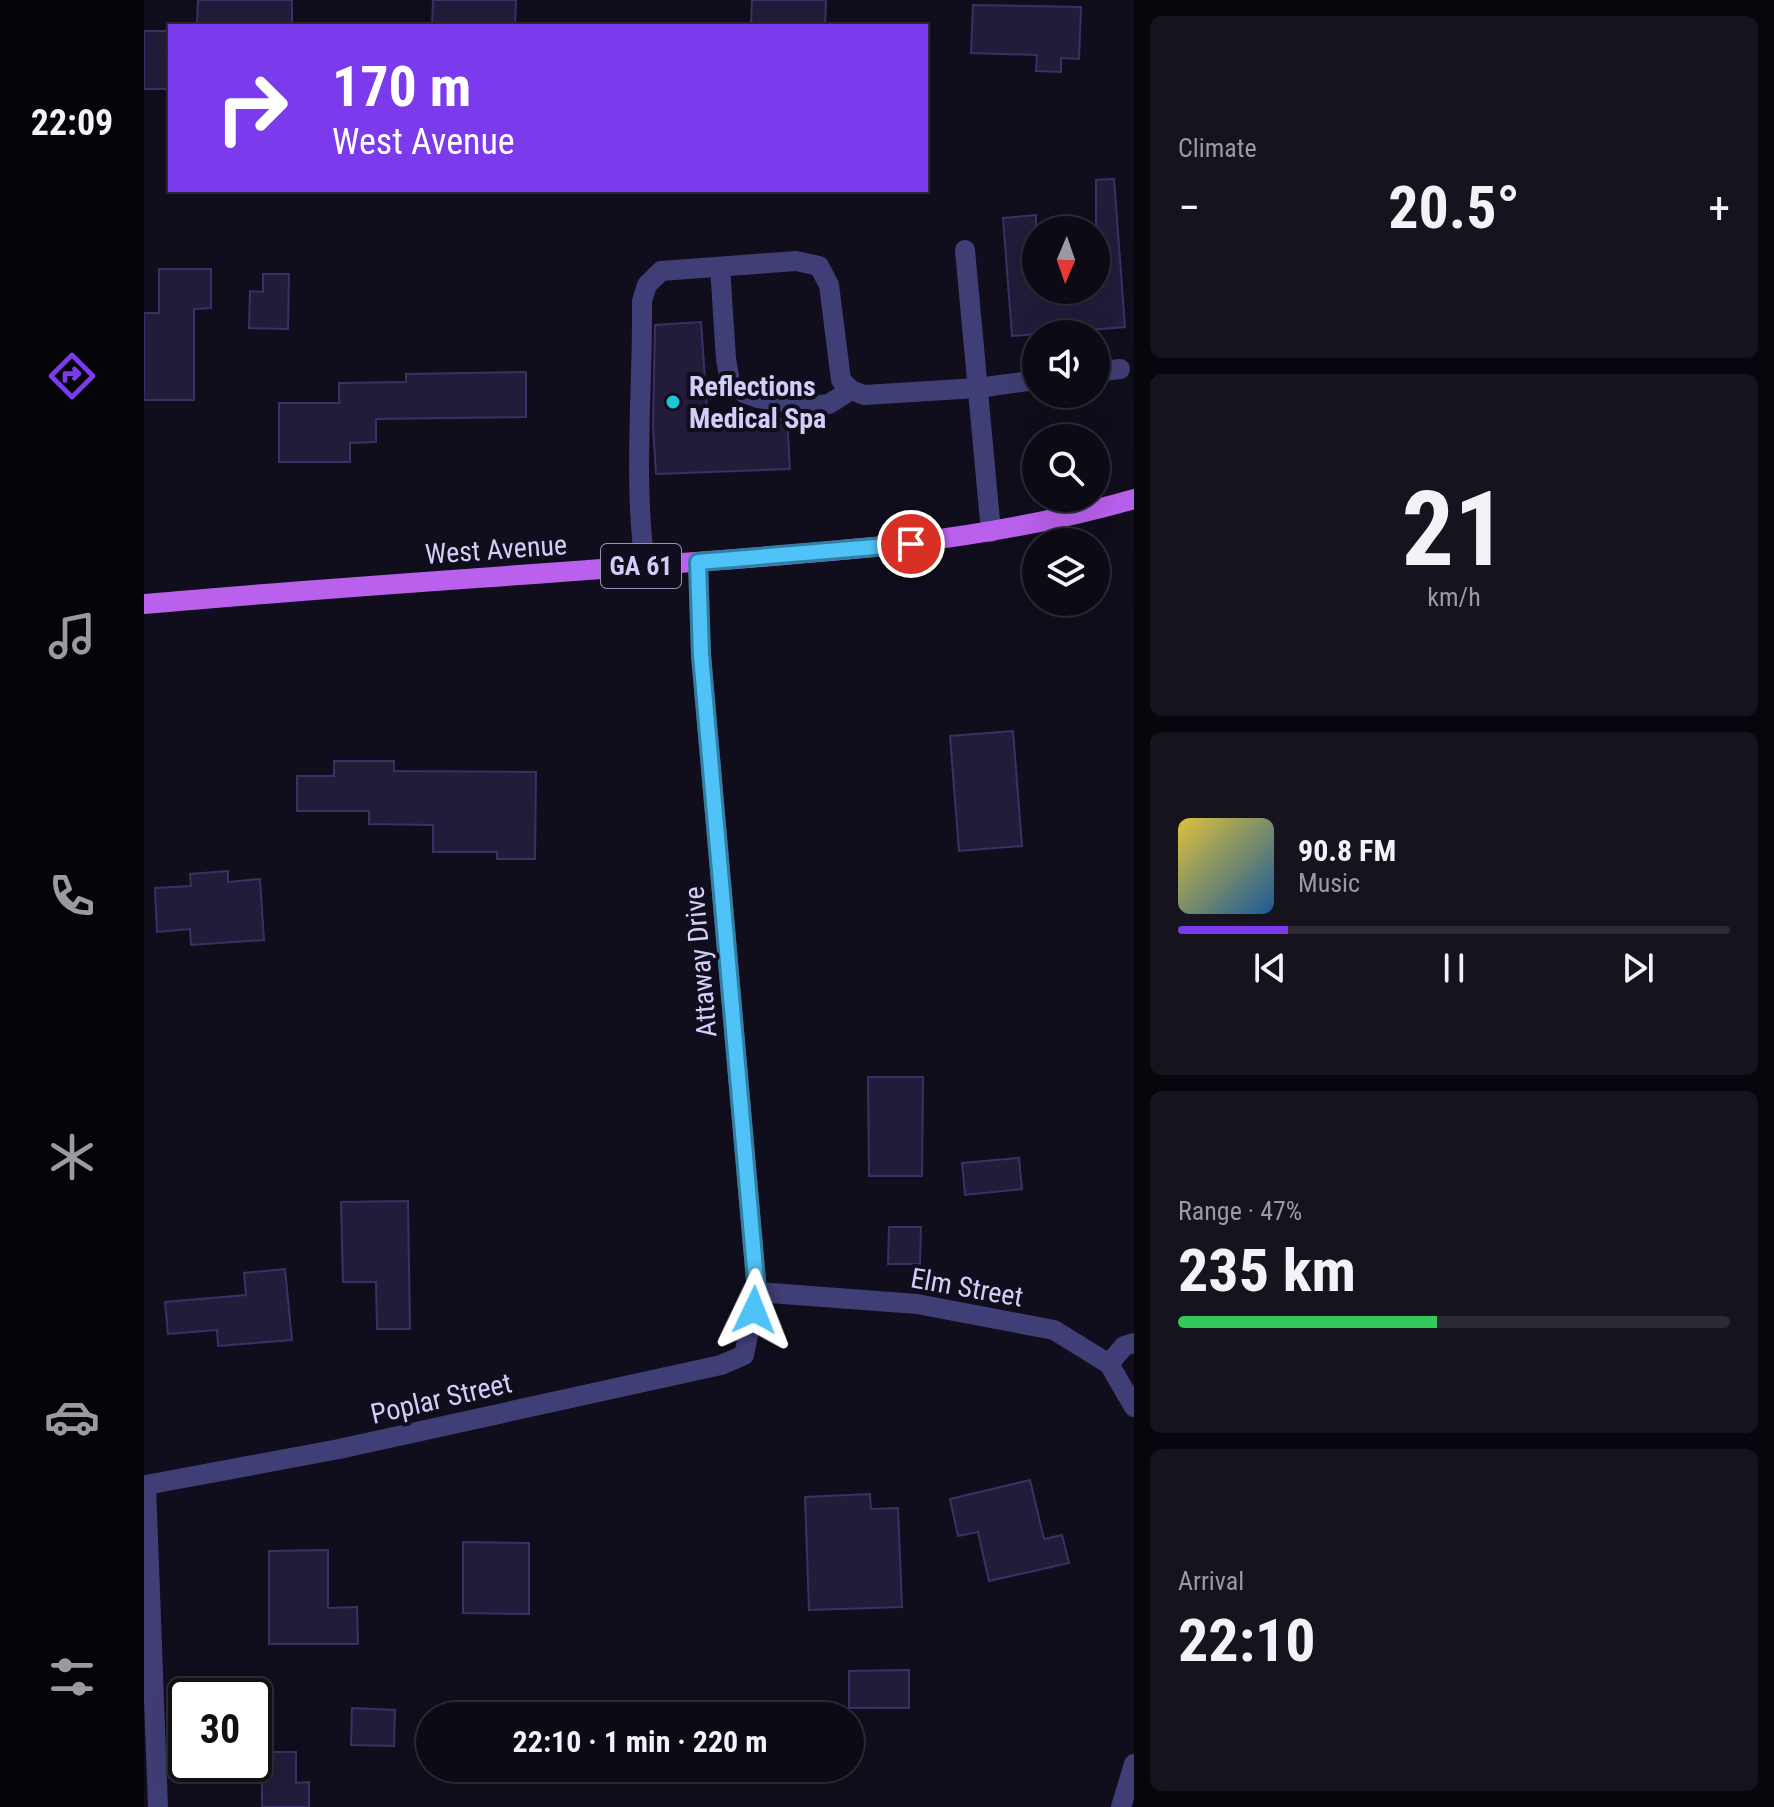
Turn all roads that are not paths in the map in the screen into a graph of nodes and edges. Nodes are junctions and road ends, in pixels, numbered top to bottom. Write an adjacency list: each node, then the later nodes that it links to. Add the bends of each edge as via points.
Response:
1 (965, 250): 6 (street)
2 (720, 267): 7 (street, via 796,261 819,266 829,285 841,380); 7 (street, via 730,382 758,398 814,406 829,404); 11 (street, via 661,271 647,285 642,301 638,503)
3 (1120, 369): 4 (street)
4 (1110, 370)
5 (1022, 382): 6 (street)
6 (978, 388): 7 (street, via 877,396); 9 (street)
7 (851, 390)
8 (1134, 499): 9 (main road, West Avenue / GA 61)
9 (991, 532): 10 (main road, West Avenue / GA 61)
10 (698, 562): 11 (main road, West Avenue / GA 61); 13 (street, Attaway Drive, via 701,655)
11 (645, 566): 12 (main road, West Avenue / GA 61)
12 (144, 604)
13 (757, 1292): 15 (street, Attaway Drive); 16 (street, Elm Street, via 917,1304 1054,1330)
14 (1134, 1343): 16 (street, via 1124,1346)
15 (744, 1355): 19 (street, Poplar Street, via 721,1365 339,1449 146,1485)
16 (1109, 1364): 17 (street, Elm Street)
17 (1134, 1407)
18 (1134, 1764): 20 (street)
19 (158, 1807)
20 (1121, 1807)

